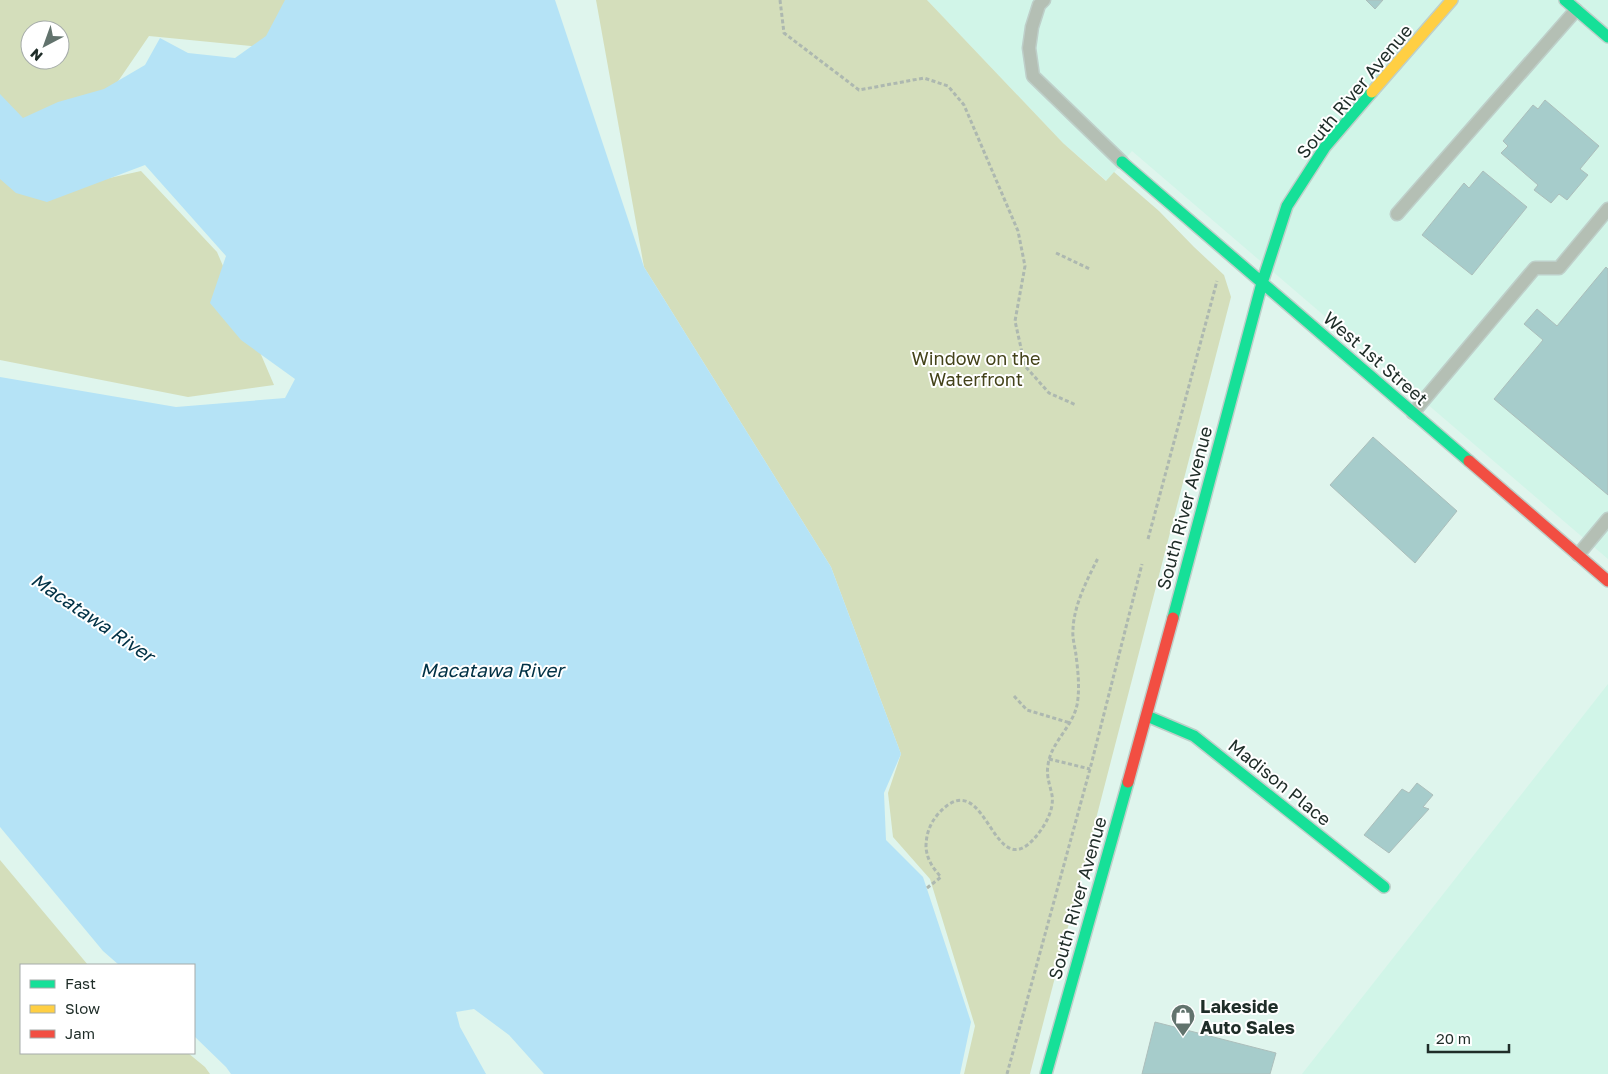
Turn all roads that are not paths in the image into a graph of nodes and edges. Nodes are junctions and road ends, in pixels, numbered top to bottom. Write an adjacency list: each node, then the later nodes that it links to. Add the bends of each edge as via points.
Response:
1 (1044, 0): 6 (lane, via 1039,5 1032,27 1029,48 1033,76)
2 (1452, 0): 9 (main road, South River Avenue, via 1325,146 1287,206)
3 (1565, 0): 4 (main road)
4 (1576, 10): 5 (main road); 8 (lane)
5 (1608, 37)
6 (1122, 162): 9 (main road, West 1st Street)
7 (1608, 210): 10 (lane, via 1558,268 1535,268)
8 (1397, 214)
9 (1262, 283): 10 (main road, West 1st Street); 14 (main road, South River Avenue)
10 (1413, 413): 12 (main road, West 1st Street)
11 (1608, 520): 12 (lane)
12 (1578, 555): 13 (main road, West 1st Street)
13 (1608, 581)
14 (1147, 716): 15 (main road, Madison Place, via 1194,736); 16 (main road, South River Avenue)
15 (1384, 887)
16 (1046, 1074)

